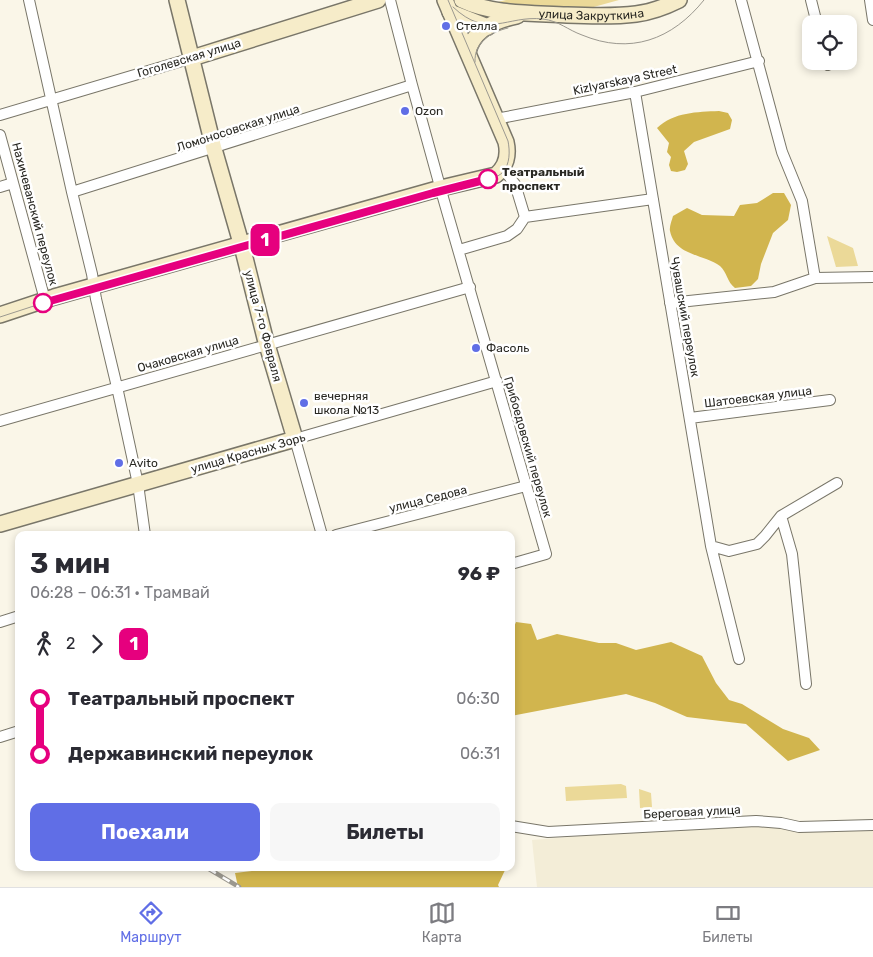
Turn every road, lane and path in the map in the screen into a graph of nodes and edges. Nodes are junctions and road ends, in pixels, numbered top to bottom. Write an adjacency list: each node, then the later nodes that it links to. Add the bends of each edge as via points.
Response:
1 (29, 0): 20 (street)
2 (178, 0): 16 (street, улица 7-го Февраля)
3 (378, 0): 16 (street, Гоголевская улица)
4 (390, 0): 18 (street, Грибоедовский переулок)
5 (462, 0): 11 (street, улица Закруткина, via 473,6 498,11)
6 (679, 0): 11 (street, улица Закруткина, via 666,7 637,14)
7 (741, 0): 17 (street)
8 (811, 0): 12 (street)
9 (870, 0): 13 (street)
10 (448, 6): 14 (street); 15 (street)
11 (531, 13): 14 (street, улица Закруткина, via 501,20)
12 (815, 15)
13 (873, 20)
14 (488, 27): 15 (street, улица Закруткина, via 474,38)
15 (468, 52): 22 (street)
16 (192, 58): 20 (street, Гоголевская улица); 24 (street, улица 7-го Февраля)
17 (759, 61): 19 (street, Kizlyarskaya Street); 35 (street, via 782,152 802,201)
18 (412, 85): 24 (street, Ломоносовская улица); 28 (street, Грибоедовский переулок)
19 (635, 92): 22 (street, Kizlyarskaya Street); 30 (street, Чувашский переулок)
20 (51, 100): 21 (street, Гоголевская улица); 29 (street)
21 (0, 115)
22 (496, 119): 25 (street, via 507,148)
23 (0, 135): 26 (street, Нахичеванский переулок)
24 (214, 149): 29 (street, Ломоносовская улица); 32 (street, улица 7-го Февраля)
25 (503, 169): 28 (street, via 496,175); 31 (street, via 515,184)
26 (13, 183): 27 (street); 38 (street, Нахичеванский переулок)
27 (0, 187)
28 (441, 188): 32 (street); 33 (street, Грибоедовский переулок)
29 (72, 192): 36 (street)
30 (653, 199): 31 (street); 39 (street, Чувашский переулок)
31 (525, 217): 33 (street, via 507,236)
32 (242, 244): 36 (street); 41 (street, улица 7-го Февраля)
33 (460, 250): 37 (street, Грибоедовский переулок)
34 (873, 277): 35 (street)
35 (815, 278): 39 (street, via 774,292)
36 (95, 286): 38 (street); 43 (street)
37 (470, 287): 41 (street, Очаковская улица); 42 (street, Грибоедовский переулок)
38 (45, 300): 40 (street)
39 (670, 303): 45 (street, Чувашский переулок)
40 (0, 314)
41 (267, 345): 43 (street, Очаковская улица); 47 (street, улица 7-го Февраля)
42 (497, 381): 47 (street, улица Красных Зорь); 50 (street, Грибоедовский переулок)
43 (117, 387): 46 (street, Очаковская улица); 49 (street)
44 (830, 400): 45 (street, Шатоевская улица)
45 (690, 418): 56 (street, Чувашский переулок)
46 (0, 421)
47 (295, 439): 49 (street, улица Красных Зорь); 54 (street, улица 7-го Февраля)
48 (837, 483): 51 (street)
49 (138, 484): 52 (street, улица Красных Зорь); 53 (street)
50 (526, 486): 55 (street, улица Седова); 57 (street, Грибоедовский переулок, via 546,554)
51 (781, 516): 56 (street, via 757,544 729,551); 61 (street, via 792,554)
52 (0, 524)
53 (144, 531)
54 (321, 531)
55 (352, 531)
56 (711, 546): 60 (street, Чувашский переулок)
57 (515, 563)
58 (15, 617): 59 (street)
59 (0, 622)
60 (739, 659)
61 (806, 684)
62 (15, 732): 63 (street)
63 (0, 737)
64 (873, 825): 65 (street, Береговая улица, via 799,827 756,821 548,832)
65 (515, 827)

